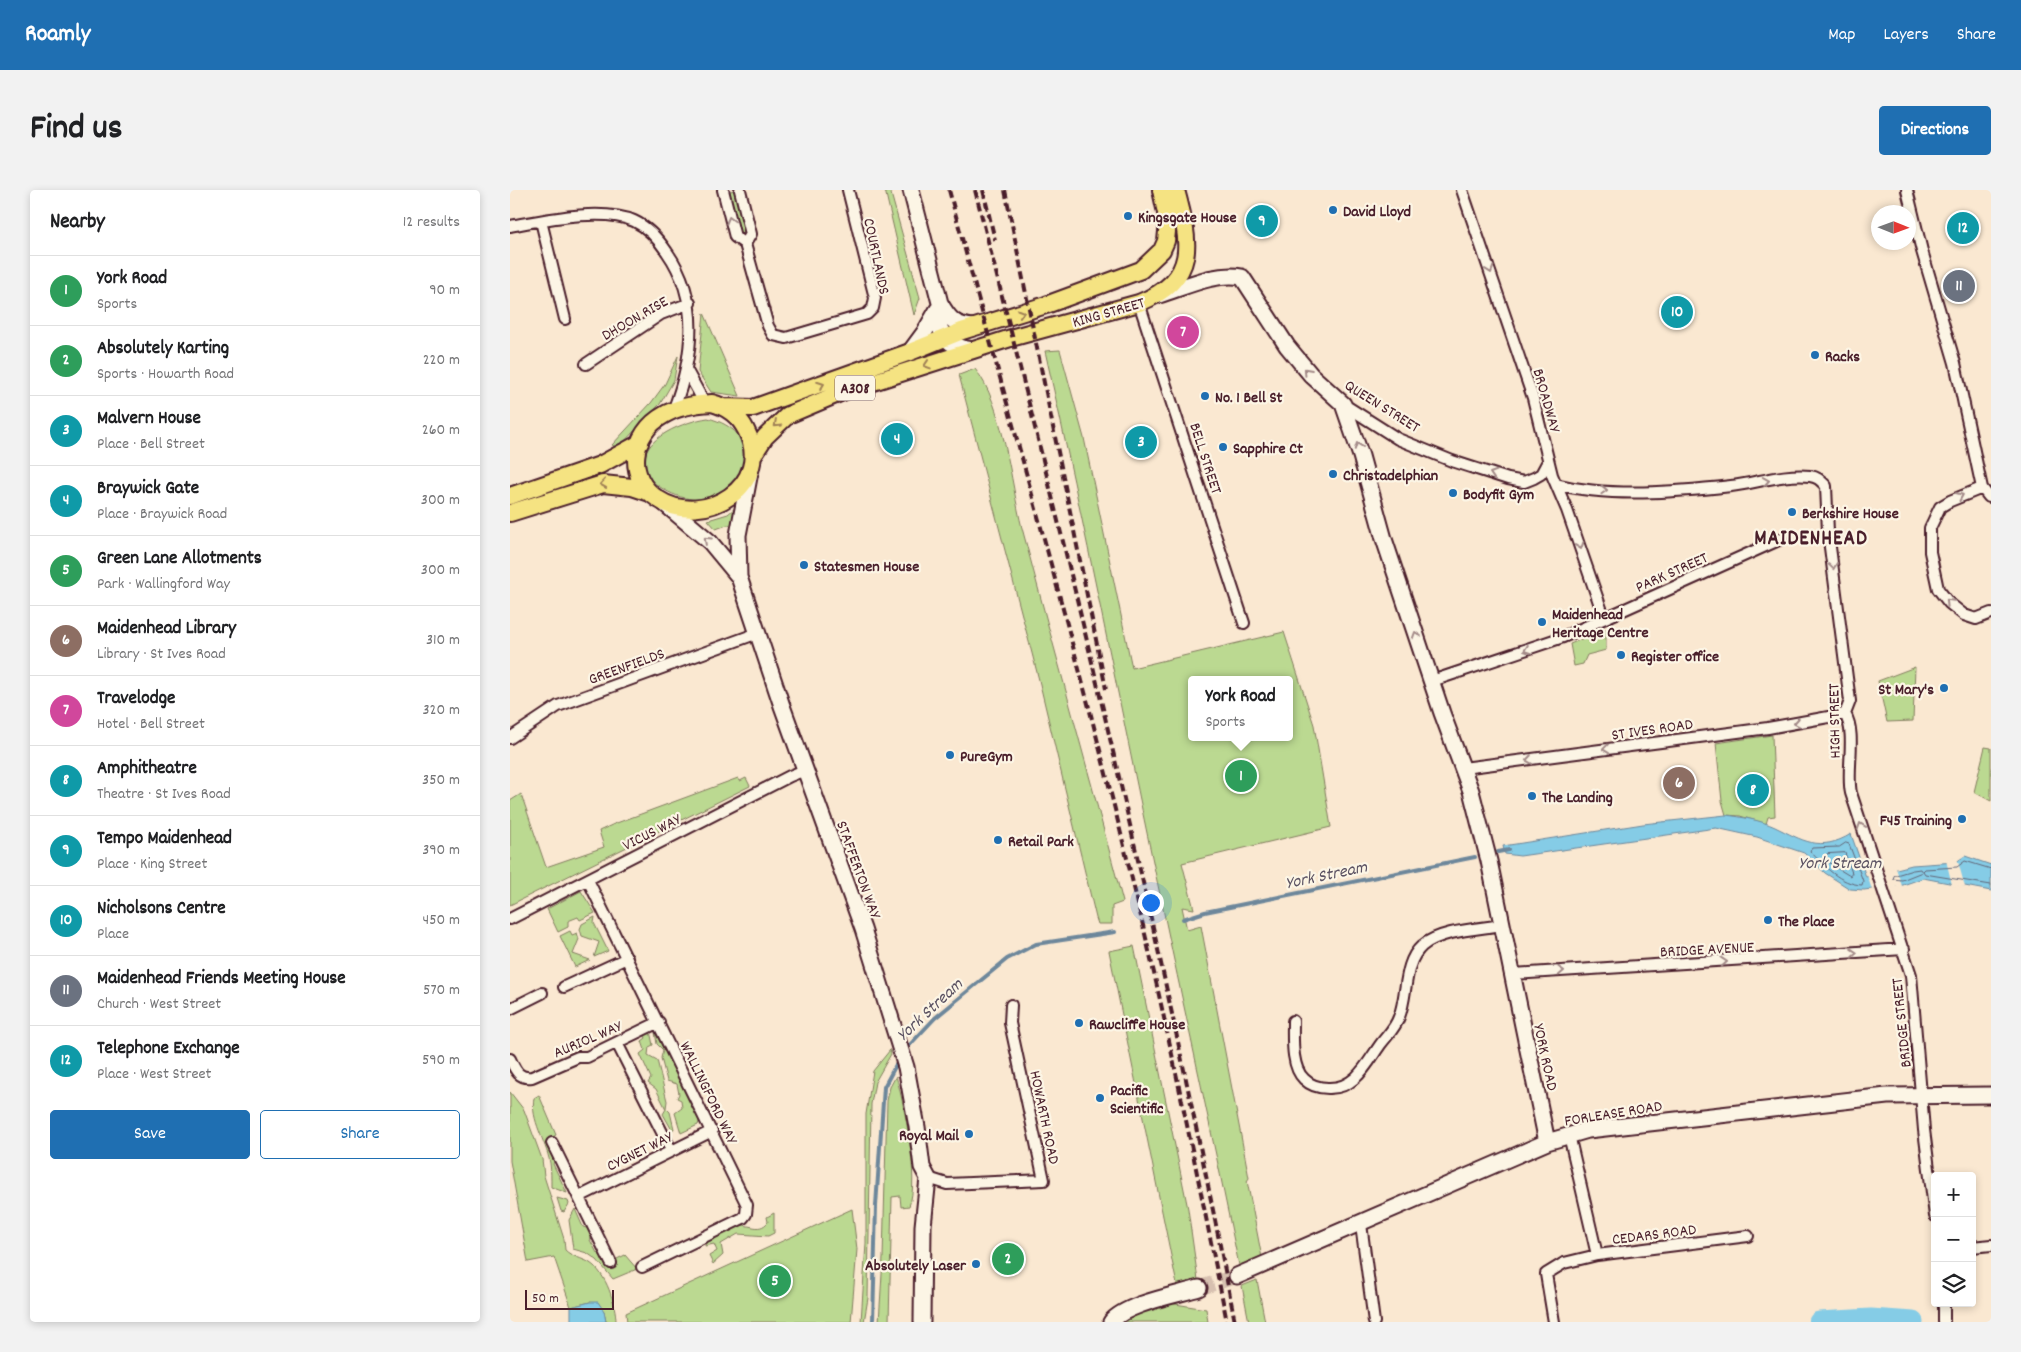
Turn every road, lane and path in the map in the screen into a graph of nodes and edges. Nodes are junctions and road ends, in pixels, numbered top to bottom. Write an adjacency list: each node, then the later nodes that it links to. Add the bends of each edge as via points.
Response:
1 (724, 190): 11 (street, COURTLANDS, one-way to 1, via 735,237)
2 (740, 190): 11 (street, COURTLANDS, via 751,234)
3 (848, 190): 11 (street, COURTLANDS, via 875,298 873,308 867,314 786,338 773,334)
4 (912, 190): 16 (street)
5 (1160, 190): 18 (main road, KING STREET / A308, one-way to 5, via 1141,270 1162,250 1166,241 1168,222)
6 (1176, 190): 13 (main road, A308, via 1188,234 1184,261 1176,279)
7 (1462, 190): 30 (street, BROADWAY, one-way to 30, via 1533,398)
8 (1907, 190): 33 (street, via 1955,363)
9 (541, 221): 10 (street); 14 (street, via 597,214 634,221 658,240 678,268); 17 (street)
10 (510, 226)
11 (745, 244)
12 (1242, 277): 13 (street, KING STREET, via 1217,277); 25 (street, QUEEN STREET, one-way to 12, via 1286,346)
13 (1159, 295): 15 (main road, KING STREET / A308)
14 (690, 303): 22 (street, DHOON RISE, via 661,314 590,361); 23 (street)
15 (1140, 303): 20 (main road, KING STREET / A308); 42 (street, BELL STREET)
16 (938, 308): 18 (street, via 961,326); 19 (street, via 940,332); 21 (street)
17 (565, 319)
18 (974, 327): 19 (main road, A308)
19 (945, 338): 20 (street, via 958,348); 21 (main road, A308)
20 (974, 350): 29 (main road, A308, one-way to 29, via 845,391 788,415 770,431)
21 (910, 352): 26 (main road, A308, one-way to 21, via 747,408 760,405)
22 (600, 367)
23 (687, 371): 24 (street); 27 (street)
24 (705, 404): 26 (main road, A308); 27 (main road, A308)
25 (1343, 404): 30 (street, QUEEN STREET, one-way to 25, via 1541,474 1534,478 1524,482 1508,479 1398,439); 44 (street, YORK ROAD, one-way to 25)
26 (724, 406): 29 (main road, via 745,428)
27 (673, 411): 28 (main road, A308, via 655,422 644,433)
28 (640, 443): 34 (main road, A308, via 600,465); 36 (main road, A308, via 635,454 635,466 642,486)
29 (754, 454): 31 (main road, A308)
30 (1548, 461): 32 (street, BROADWAY)
31 (750, 470): 36 (main road, A308, via 742,485 721,503 696,508 678,507); 39 (street, STAFFERTON WAY, via 738,535)
32 (1556, 484): 41 (street, BROADWAY, one-way to 41); 45 (street, HIGH STREET, one-way to 45, via 1578,489 1648,492 1810,476 1818,478 1826,486 1828,532 1850,700)
33 (1982, 488): 35 (street); 40 (street, one-way to 33, via 1976,619 1964,616 1938,589 1930,552 1930,528 1940,507)
34 (510, 496)
35 (1991, 497)
36 (657, 498): 37 (main road, A308, one-way to 37, via 632,486 603,484); 39 (street, STAFFERTON WAY, one-way to 36, via 710,542)
37 (510, 513)
38 (1781, 538): 41 (street, PARK STREET)
39 (739, 577): 43 (street, STAFFERTON WAY)
40 (1991, 612)
41 (1604, 617): 44 (street, PARK STREET, one-way to 44, via 1563,637)
42 (1244, 624)
43 (758, 633): 46 (street, GREENFIELDS, via 558,706); 48 (street, STAFFERTON WAY)
44 (1432, 681): 47 (street, YORK ROAD)
45 (1845, 714): 47 (street, ST IVES ROAD, one-way to 47, via 1768,728); 52 (street, HIGH STREET, one-way to 45, via 1849,784 1850,732)
46 (510, 738)
47 (1463, 768): 51 (street, YORK ROAD, via 1489,861)
48 (805, 770): 49 (street, VICUS WAY); 70 (street, STAFFERTON WAY, via 852,898 906,1067 922,1167)
49 (588, 880): 50 (street, VICUS WAY); 53 (street, WALLINGFORD WAY)
50 (510, 919)
51 (1502, 925): 54 (street, YORK ROAD); 59 (street, via 1438,936 1422,946 1411,963 1400,1015 1393,1030 1356,1080 1339,1088 1310,1085 1298,1074)
52 (1904, 949): 54 (street, BRIDGE AVENUE, one-way to 52); 64 (street, BRIDGE STREET, via 1911,975)
53 (627, 958): 55 (street); 60 (street, WALLINGFORD WAY)
54 (1513, 974): 67 (street, YORK ROAD)
55 (564, 988)
56 (542, 993): 58 (street)
57 (1011, 1005): 70 (street, HOWARTH ROAD, via 1010,1023 1044,1180 947,1184)
58 (510, 1009)
59 (1292, 1021)
60 (659, 1022): 61 (street, AURIOL WAY); 65 (street, WALLINGFORD WAY)
61 (617, 1043): 62 (street, AURIOL WAY, via 526,1078 518,1074); 69 (street)
62 (510, 1059)
63 (1991, 1094): 64 (street, FORLEASE ROAD)
64 (1922, 1095): 66 (street, FORLEASE ROAD, via 1808,1104 1588,1130); 71 (street, BRIDGE STREET)
65 (712, 1131): 69 (street, CYGNET WAY); 79 (street, WALLINGFORD WAY, via 747,1205 746,1214)
66 (1569, 1135): 67 (street, FORLEASE ROAD); 77 (street, CEDARS ROAD)
67 (1546, 1142): 73 (street, FORLEASE ROAD)
68 (552, 1143): 72 (street)
69 (671, 1150): 72 (street, CYGNET WAY)
70 (928, 1178): 84 (street, via 923,1226)
71 (1931, 1179)
72 (579, 1197): 78 (street)
73 (1361, 1224): 80 (street, FORLEASE ROAD); 86 (street)
74 (1748, 1236): 77 (street, CEDARS ROAD)
75 (1991, 1245): 76 (street)
76 (1976, 1247)
77 (1596, 1255): 87 (street, via 1564,1263 1546,1274)
78 (611, 1263)
79 (642, 1267)
80 (1237, 1276)
81 (1199, 1288): 85 (street, via 1136,1307)
82 (1944, 1307): 83 (street)
83 (1944, 1320)
84 (922, 1322)
85 (1111, 1322)
86 (1374, 1322)
87 (1554, 1322)

